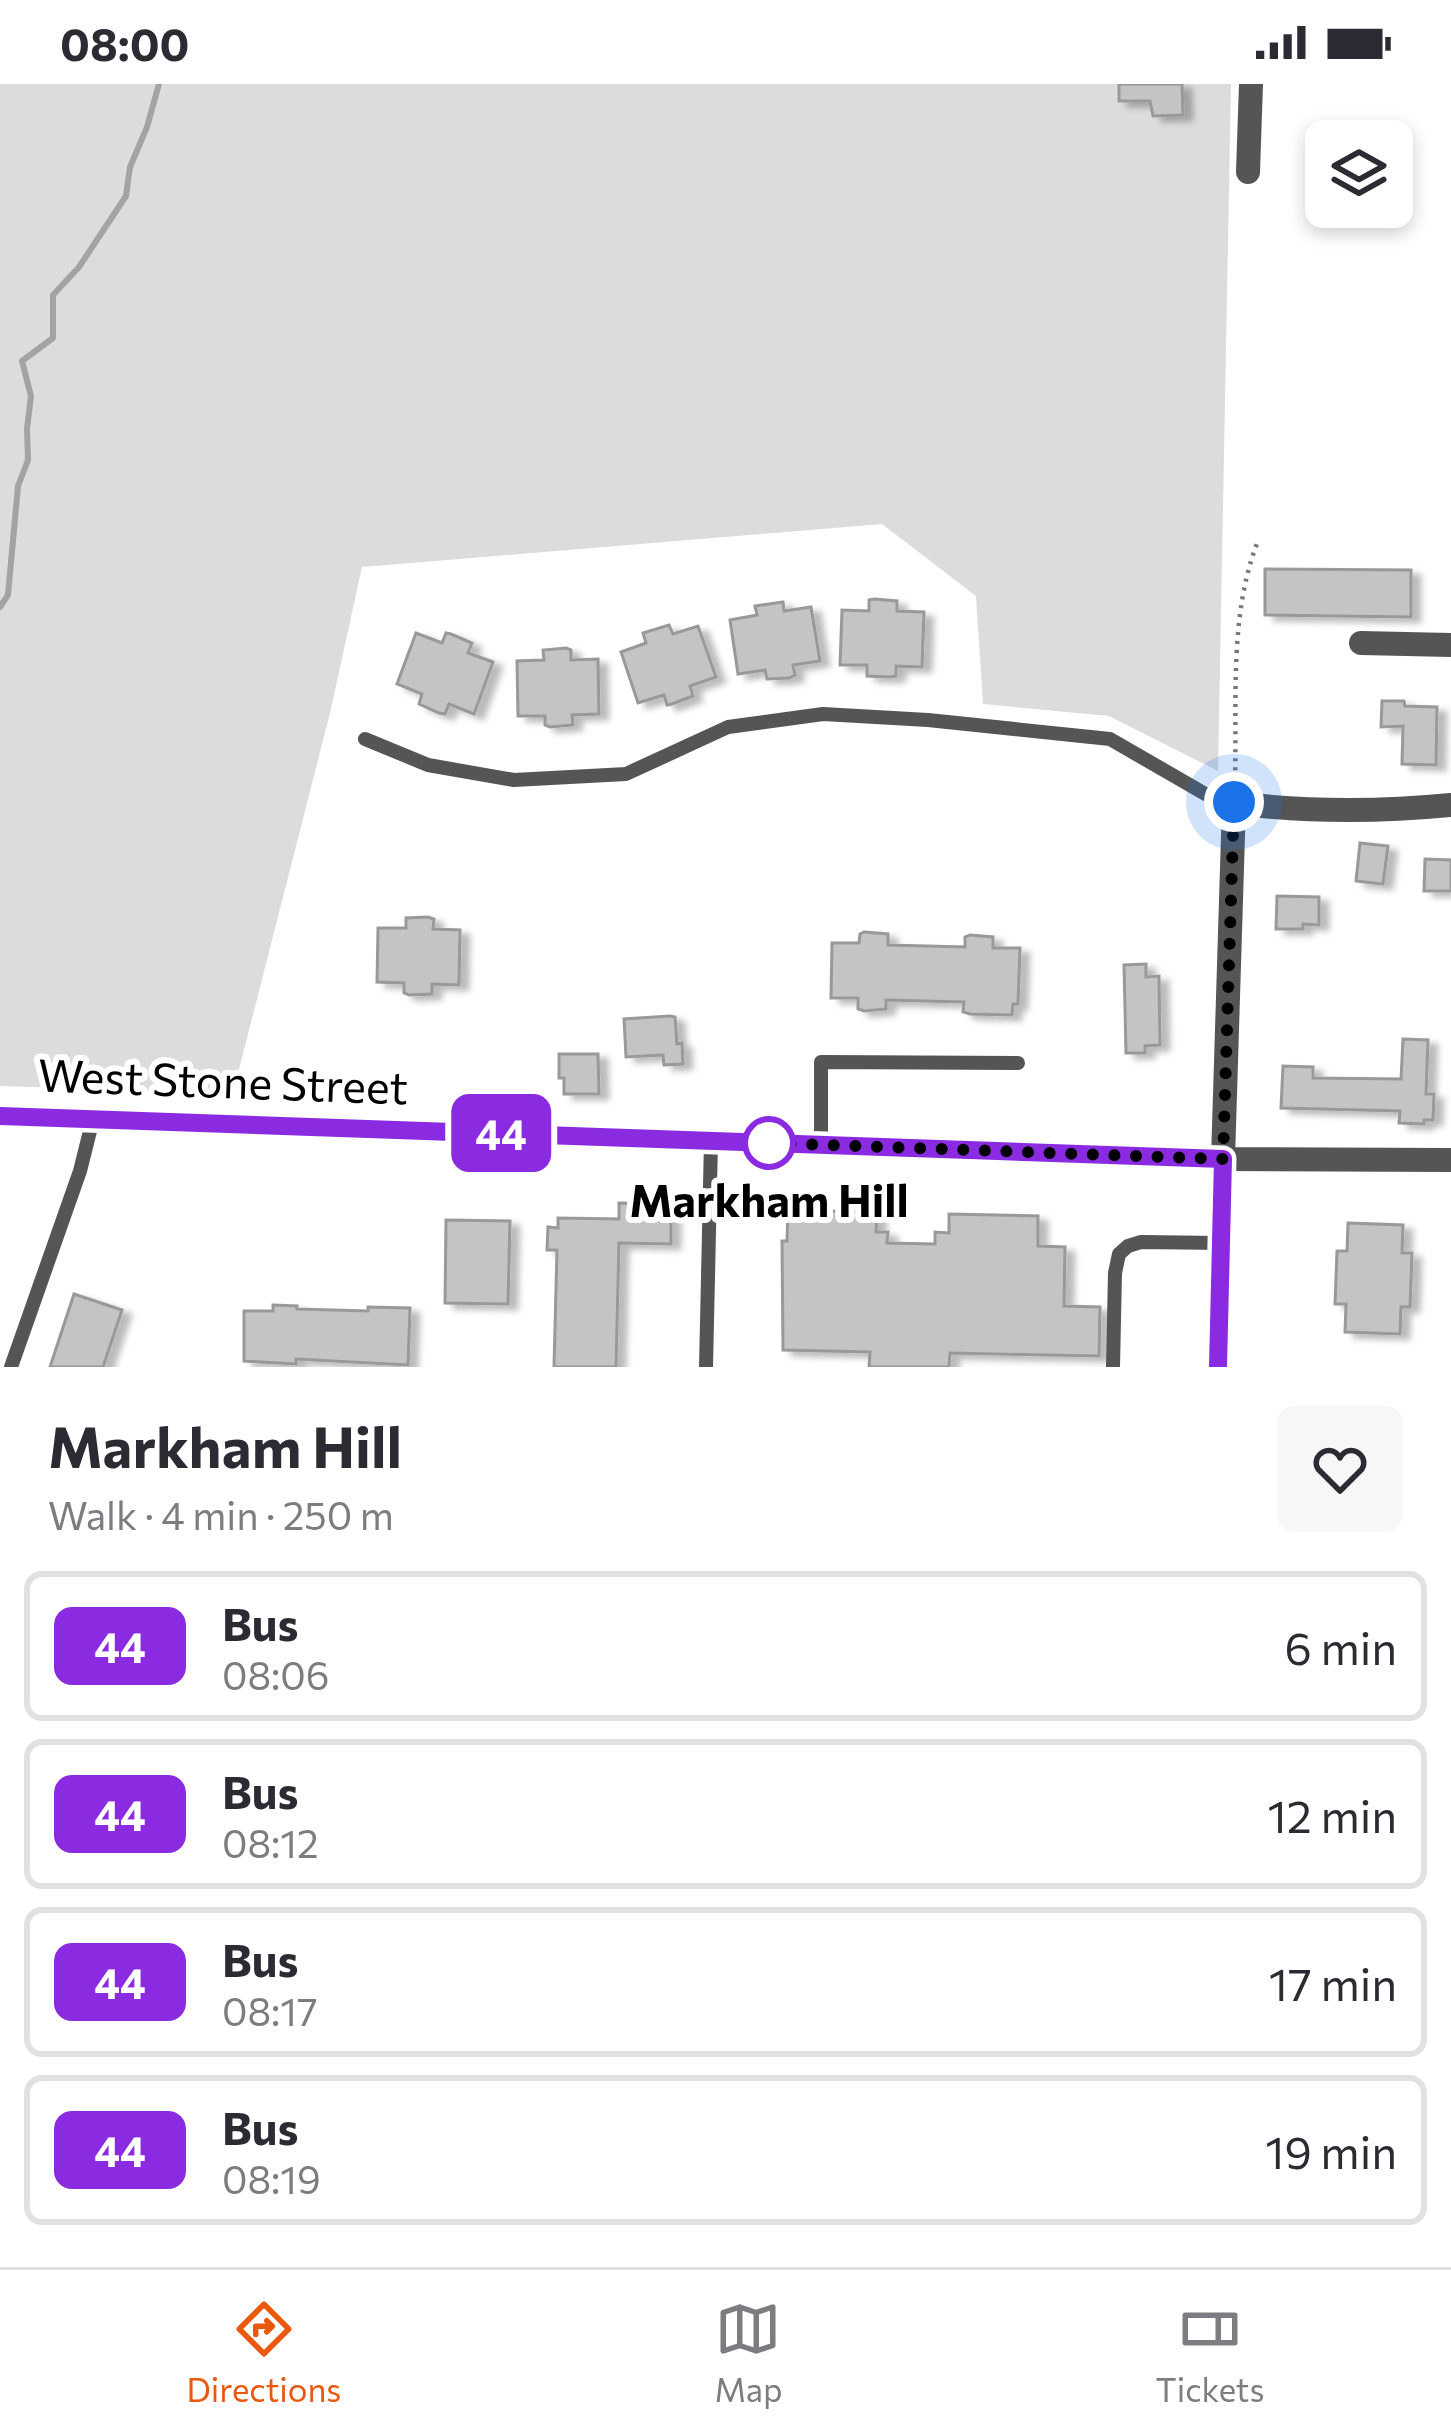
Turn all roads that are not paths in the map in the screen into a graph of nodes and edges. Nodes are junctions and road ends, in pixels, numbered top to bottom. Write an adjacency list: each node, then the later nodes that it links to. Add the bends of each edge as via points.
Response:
1 (1251, 84): 2 (street)
2 (1248, 172)
3 (1361, 643): 4 (street)
4 (1451, 645)
5 (365, 739): 6 (lane, via 428,764 514,780 626,774 728,727 823,714 928,720 1110,739 1214,799)
6 (1234, 802): 7 (street, via 1371,811); 13 (street)
7 (1451, 806)
8 (1018, 1063): 12 (lane, via 821,1062)
9 (0, 1116): 10 (street, West Stone Street)
10 (93, 1119): 11 (street, West Stone Street); 16 (lane)
11 (711, 1142): 12 (street, West Stone Street); 17 (lane)
12 (821, 1144): 13 (street, West Stone Street)
13 (1223, 1159): 14 (street, West Stone Street); 15 (street)
14 (1451, 1160)
15 (1221, 1243): 18 (lane, via 1141,1242 1119,1254); 19 (street)
16 (11, 1367)
17 (706, 1367)
18 (1113, 1367)
19 (1218, 1367)

